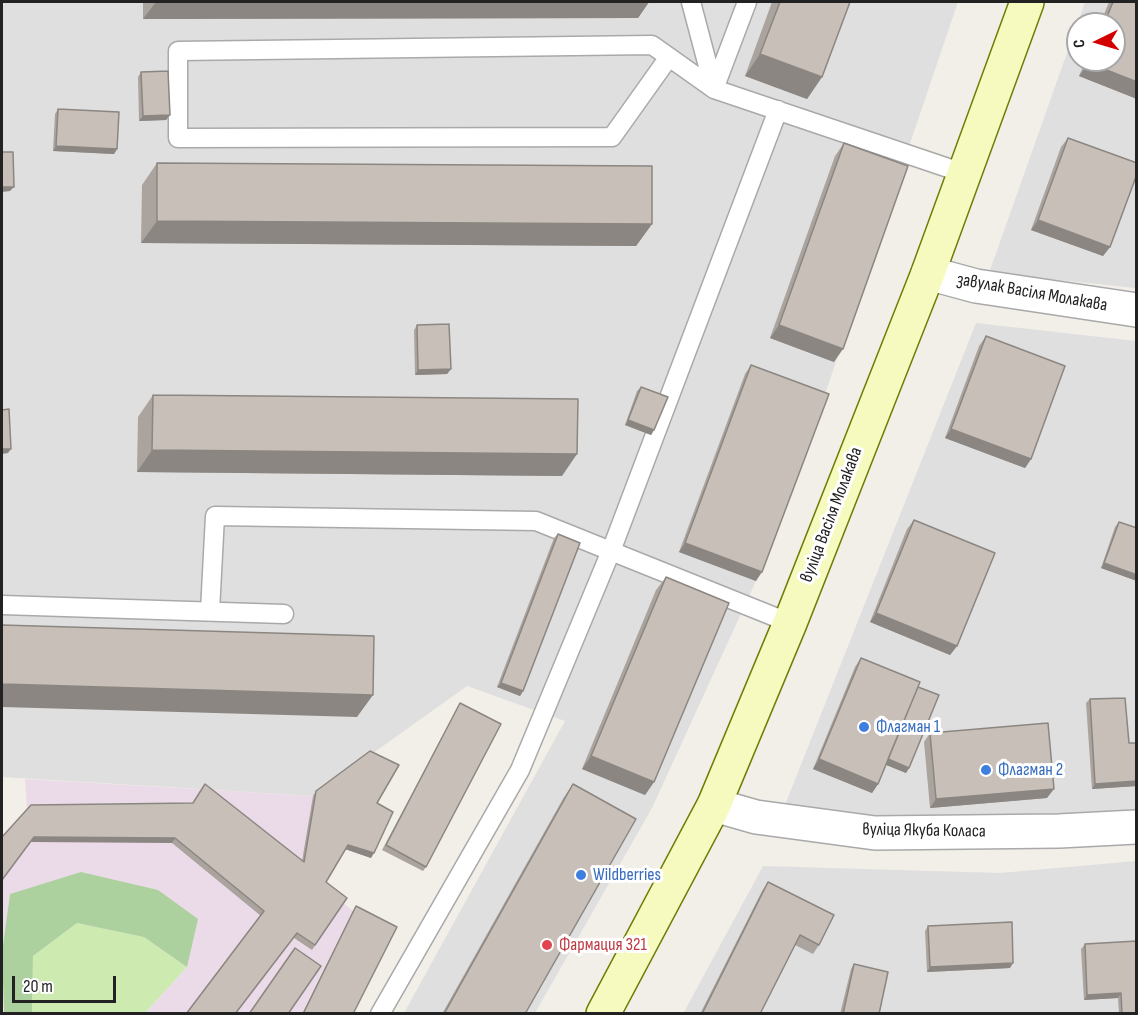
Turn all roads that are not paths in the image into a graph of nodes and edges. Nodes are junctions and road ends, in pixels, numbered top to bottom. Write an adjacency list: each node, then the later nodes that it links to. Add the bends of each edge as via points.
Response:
1 (691, 2): 5 (lane)
2 (747, 2): 5 (lane)
3 (1027, 2): 7 (street, вуліца Васіля Молакава)
4 (669, 57): 4 (lane, via 652,45 178,51 178,138 612,137); 5 (lane)
5 (714, 89): 6 (lane)
6 (778, 111): 7 (lane); 10 (lane)
7 (966, 174): 8 (street, вуліца Васіля Молакава)
8 (928, 273): 9 (street, завулак Васіля Молакава, via 976,286); 14 (street, вуліца Васіля Молакава)
9 (1137, 310)
10 (612, 551): 12 (lane, via 536,521 215,516); 14 (lane); 17 (lane, via 520,770)
11 (2, 605): 12 (lane)
12 (210, 611): 13 (lane)
13 (284, 614)
14 (790, 623): 15 (street, вуліца Васіля Молакава)
15 (714, 806): 16 (street, вуліца Якуба Коласа, via 756,817 875,833); 18 (street, вуліца Васіля Молакава)
16 (1137, 827)
17 (380, 1014)
18 (603, 1014)

